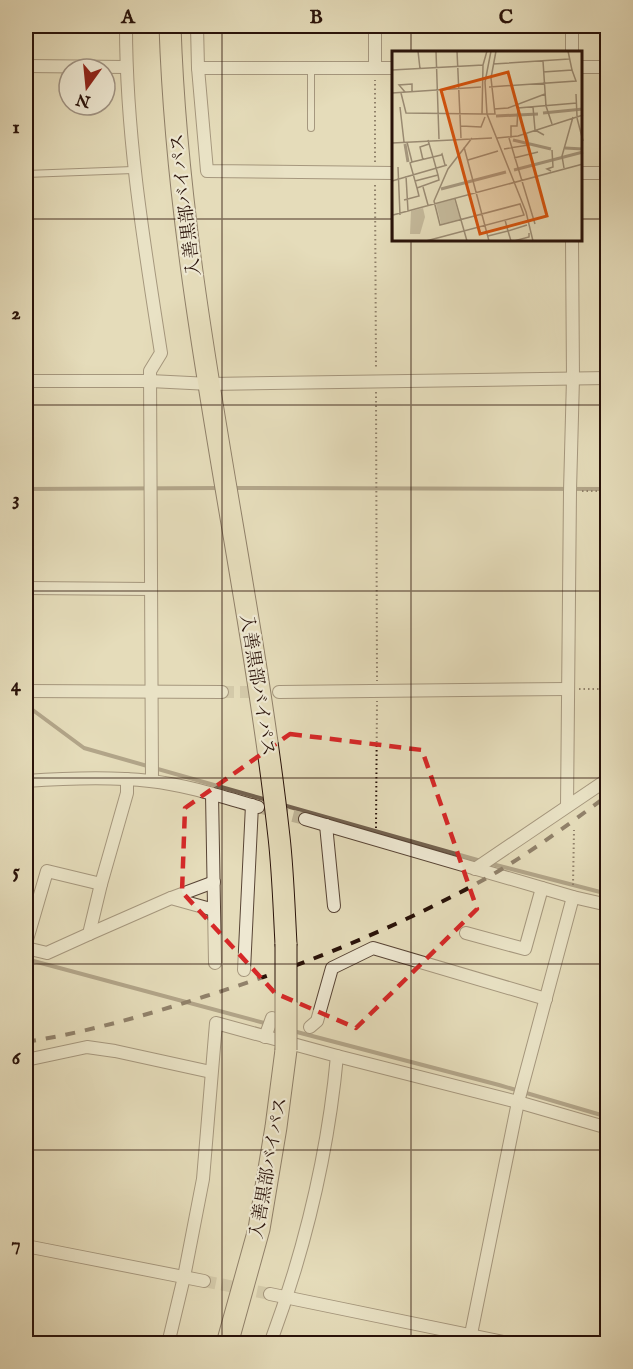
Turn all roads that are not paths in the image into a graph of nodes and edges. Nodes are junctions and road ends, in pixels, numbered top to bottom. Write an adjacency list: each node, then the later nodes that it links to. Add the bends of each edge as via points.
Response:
1 (126, 26): 8 (street)
2 (170, 26): 26 (highway, 入善黒部バイパス, via 186,226)
3 (197, 26): 11 (street)
4 (375, 26): 13 (street)
5 (572, 26): 6 (street)
6 (572, 51)
7 (26, 66): 8 (street)
8 (126, 67): 16 (street)
9 (582, 67): 10 (street)
10 (608, 67)
11 (198, 68): 12 (street); 17 (street, via 207,171)
12 (311, 68): 13 (street); 15 (lane)
13 (375, 68): 14 (street)
14 (392, 68)
15 (310, 128)
16 (133, 170): 20 (lane); 25 (street, via 160,352 150,371)
17 (392, 173)
18 (582, 173): 19 (street)
19 (608, 173)
20 (26, 174)
21 (572, 242): 22 (street)
22 (573, 378): 23 (street); 26 (street); 29 (street)
23 (608, 378)
24 (26, 381): 25 (street)
25 (150, 381): 26 (street); 28 (street)
26 (210, 384): 73 (highway, 入善黒部バイパス, bridge, via 263,708 280,839 286,944 286,1050 276,1127 258,1229)
27 (26, 588): 28 (street)
28 (150, 589): 31 (street)
29 (567, 689): 33 (street); 39 (street)
30 (26, 691): 31 (street)
31 (151, 691): 32 (street); 37 (street)
32 (222, 692)
33 (279, 692)
34 (127, 779): 36 (street); 37 (street); 44 (street, via 127,793)
35 (608, 779): 39 (street)
36 (26, 781)
37 (152, 781): 38 (street)
38 (212, 794): 43 (street); 56 (street, via 255,806)
39 (567, 806): 42 (street)
40 (304, 819): 41 (street)
41 (326, 825): 42 (street); 49 (street)
42 (475, 868): 45 (street)
43 (214, 882): 47 (street); 50 (street)
44 (101, 884): 52 (street); 53 (street, via 47,871)
45 (542, 888): 46 (street); 51 (street, via 525,949)
46 (573, 897): 48 (street); 57 (street)
47 (171, 898): 50 (street); 52 (street)
48 (608, 904)
49 (334, 906)
50 (214, 910): 55 (street)
51 (466, 933)
52 (89, 934): 54 (street, via 48,953)
53 (26, 943)
54 (26, 948)
55 (215, 963)
56 (244, 970)
57 (546, 999): 59 (street, via 373,948 332,968 317,1021); 64 (street)
58 (272, 1018): 60 (street)
59 (310, 1027)
60 (266, 1037): 61 (street); 63 (street, via 216,1023)
61 (337, 1056): 64 (street); 70 (street, via 315,1195)
62 (26, 1060): 63 (street, via 87,1047)
63 (211, 1072): 67 (street, via 203,1179)
64 (518, 1102): 65 (street); 71 (street)
65 (608, 1128)
66 (26, 1246): 67 (street)
67 (184, 1277): 68 (street); 72 (street)
68 (204, 1281)
69 (270, 1294): 70 (street)
70 (287, 1298): 71 (street); 74 (street)
71 (470, 1339): 75 (street)
72 (168, 1344)
73 (227, 1344)
74 (270, 1344)
75 (513, 1344)

